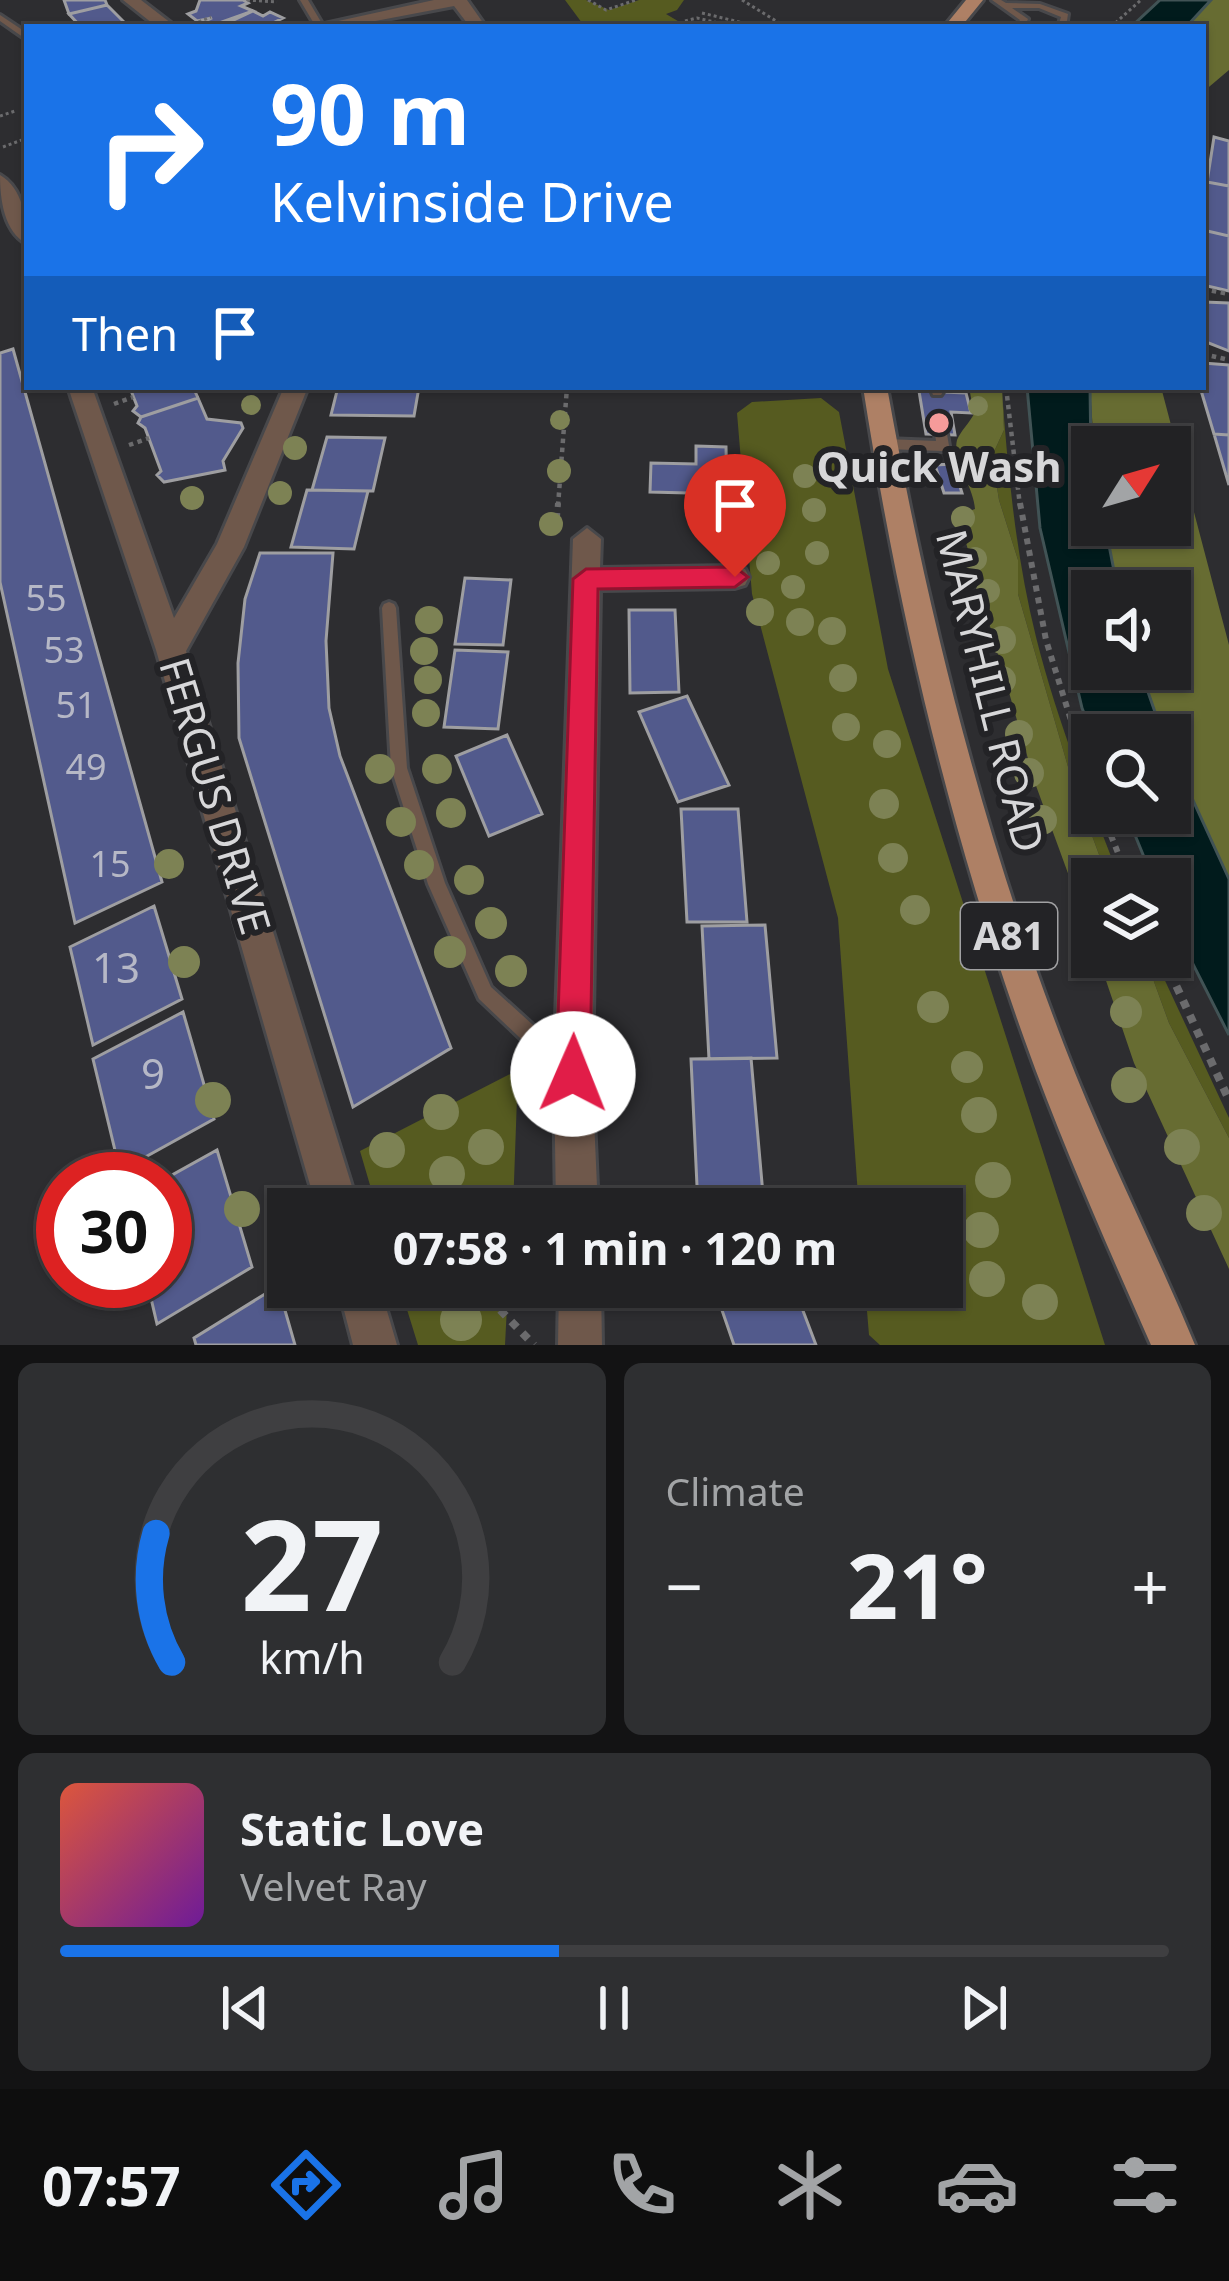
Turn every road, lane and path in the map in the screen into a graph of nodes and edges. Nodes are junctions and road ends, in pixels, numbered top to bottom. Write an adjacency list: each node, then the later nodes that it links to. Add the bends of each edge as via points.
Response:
1 (131, 0): 15 (street)
2 (247, 0): 3 (path)
3 (275, 0)
4 (459, 0): 17 (street)
5 (588, 0): 6 (path, via 606,10)
6 (636, 0)
7 (742, 0): 19 (path)
8 (975, 0): 20 (main road)
9 (996, 0): 11 (lane)
10 (1141, 0): 23 (path)
11 (1008, 5): 21 (lane); 22 (lane, via 1056,9)
12 (702, 13): 18 (path)
13 (0, 16): 24 (lane)
14 (211, 17): 16 (path)
15 (164, 24)
16 (193, 24)
17 (351, 24)
18 (748, 24)
19 (781, 24)
20 (955, 24)
21 (1021, 24)
22 (1063, 24)
23 (1114, 24)
24 (24, 35)
25 (15, 111): 26 (path)
26 (0, 116)
27 (1, 186): 28 (street)
28 (24, 232)
29 (81, 390): 44 (street, FERGUS DRIVE)
30 (295, 390): 44 (street, via 230,547)
31 (567, 390): 40 (path, via 556,533)
32 (876, 390): 39 (main road, MARYHILL ROAD / A81)
33 (1006, 390): 45 (path, via 1036,611)
34 (134, 397): 35 (path)
35 (112, 404)
36 (941, 434): 39 (lane, via 943,446)
37 (149, 438): 38 (path)
38 (128, 445)
39 (886, 445): 57 (main road, MARYHILL ROAD / A81, via 940,703 989,877 1062,1086)
40 (587, 539): 42 (street)
41 (735, 577): 42 (street)
42 (586, 579): 47 (street)
43 (389, 608): 47 (lane, via 398,768 437,884 484,993)
44 (171, 650): 49 (street, FERGUS DRIVE)
45 (1071, 722)
46 (1173, 978): 48 (path)
47 (573, 1074): 50 (street)
48 (1229, 1100)
49 (332, 1188)
50 (576, 1188)
51 (365, 1308): 54 (street)
52 (499, 1308): 55 (path)
53 (580, 1308): 56 (street)
54 (376, 1345)
55 (535, 1345)
56 (580, 1345)
57 (1173, 1345)

